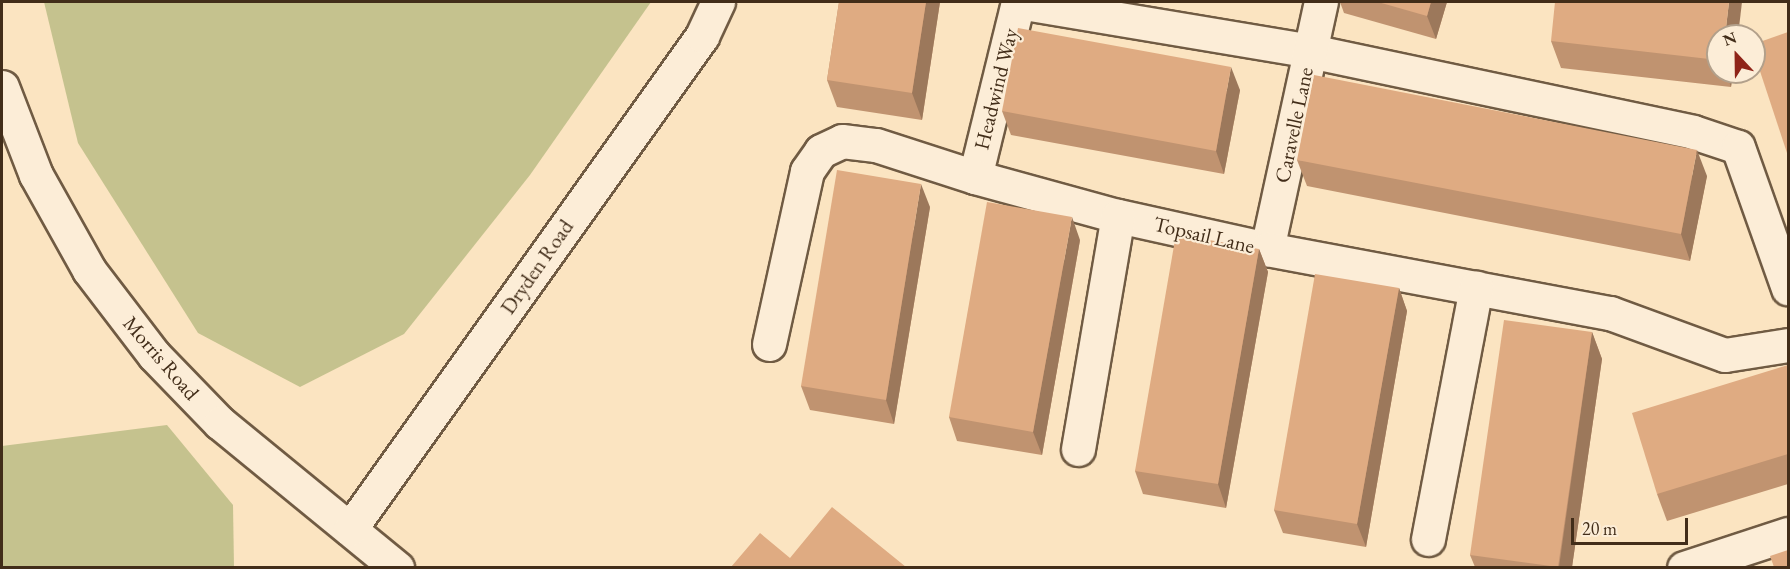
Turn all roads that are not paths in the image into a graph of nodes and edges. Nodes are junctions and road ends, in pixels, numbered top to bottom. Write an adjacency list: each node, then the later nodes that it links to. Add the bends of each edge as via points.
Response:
1 (718, 2): 14 (street, Dryden Road, via 702,36)
2 (1018, 2): 4 (street); 6 (street, Headwind Way)
3 (1321, 2): 4 (street, Caravelle Lane)
4 (1310, 51): 8 (street, Caravelle Lane); 10 (street, via 1692,132 1738,147)
5 (2, 87): 14 (street, Morris Road, via 36,176 89,270 154,355 220,423)
6 (975, 177): 7 (street, Topsail Lane); 11 (street, Topsail Lane, via 876,145 842,141 821,151 807,171)
7 (1118, 216): 8 (street, Topsail Lane); 13 (street)
8 (1267, 249): 9 (street, Topsail Lane)
9 (1476, 288): 12 (street, Topsail Lane, via 1610,313 1725,355); 16 (street)
10 (1788, 288)
11 (769, 344)
12 (1788, 345)
13 (1078, 449)
14 (350, 529): 17 (street, Morris Road)
15 (1788, 534): 18 (street)
16 (1428, 539)
17 (397, 567)
18 (1684, 567)

